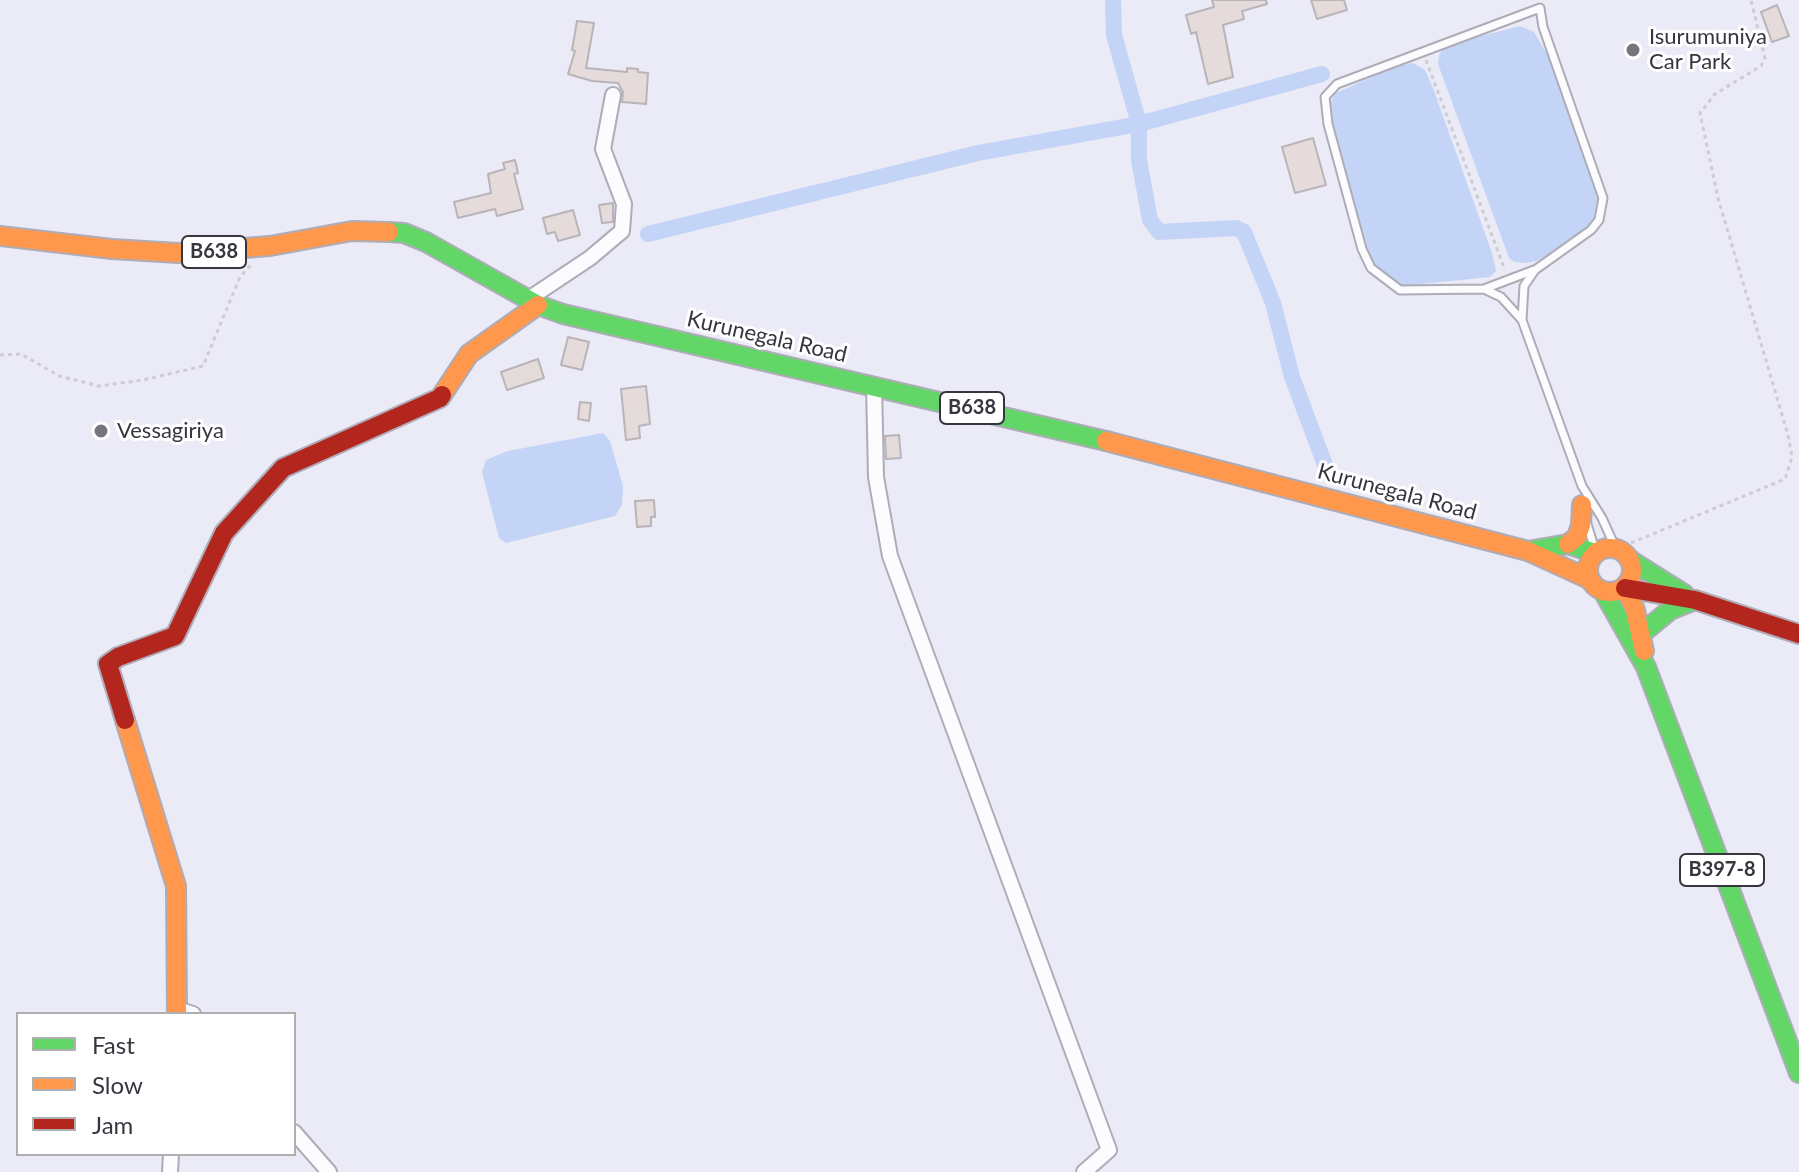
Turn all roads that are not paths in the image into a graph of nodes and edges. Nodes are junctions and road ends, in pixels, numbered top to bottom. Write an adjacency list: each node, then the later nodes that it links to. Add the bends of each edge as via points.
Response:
1 (613, 95): 5 (street, via 603,149 624,204 622,231)
2 (0, 236): 5 (main road, Kurunegala Road / B638, via 152,253 205,253 352,231 404,233)
3 (1535, 270): 4 (lane); 4 (lane, via 1591,230 1603,198 1540,8 1337,84 1325,97 1328,124 1371,268 1400,290); 6 (lane, via 1524,286)
4 (1484, 289): 6 (lane, via 1501,297)
5 (532, 302): 7 (main road, Kurunegala Road / B638, via 563,314); 19 (main road, via 469,354 440,398 283,468 224,533 175,636 108,664 176,886)
6 (1522, 320): 8 (lane)
7 (874, 385): 10 (main road, Kurunegala Road / B638, via 1176,457); 23 (street, via 876,477 890,556 1109,1150)
8 (1582, 496): 9 (main road, via 1581,525); 11 (lane); 12 (lane)
9 (1568, 544): 10 (main road, Kurunegala Road / B638); 11 (main road, Kurunegala Road / B638)
10 (1528, 551): 13 (main road, Kurunegala Road / B638)
11 (1595, 553): 12 (main road, via 1605,549); 13 (main road, via 1589,564)
12 (1623, 554): 14 (main road, via 1632,575); 15 (main road)
13 (1596, 585): 14 (main road, via 1615,592); 18 (main road)
14 (1625, 588): 15 (main road); 16 (main road)
15 (1695, 600): 16 (main road, via 1670,610); 17 (main road)
16 (1641, 634): 18 (main road)
17 (1799, 634)
18 (1646, 667): 20 (main road, B397-8)
19 (182, 1012)
20 (1799, 1073)
21 (296, 1134): 22 (street)
22 (329, 1172)
23 (1084, 1172)

